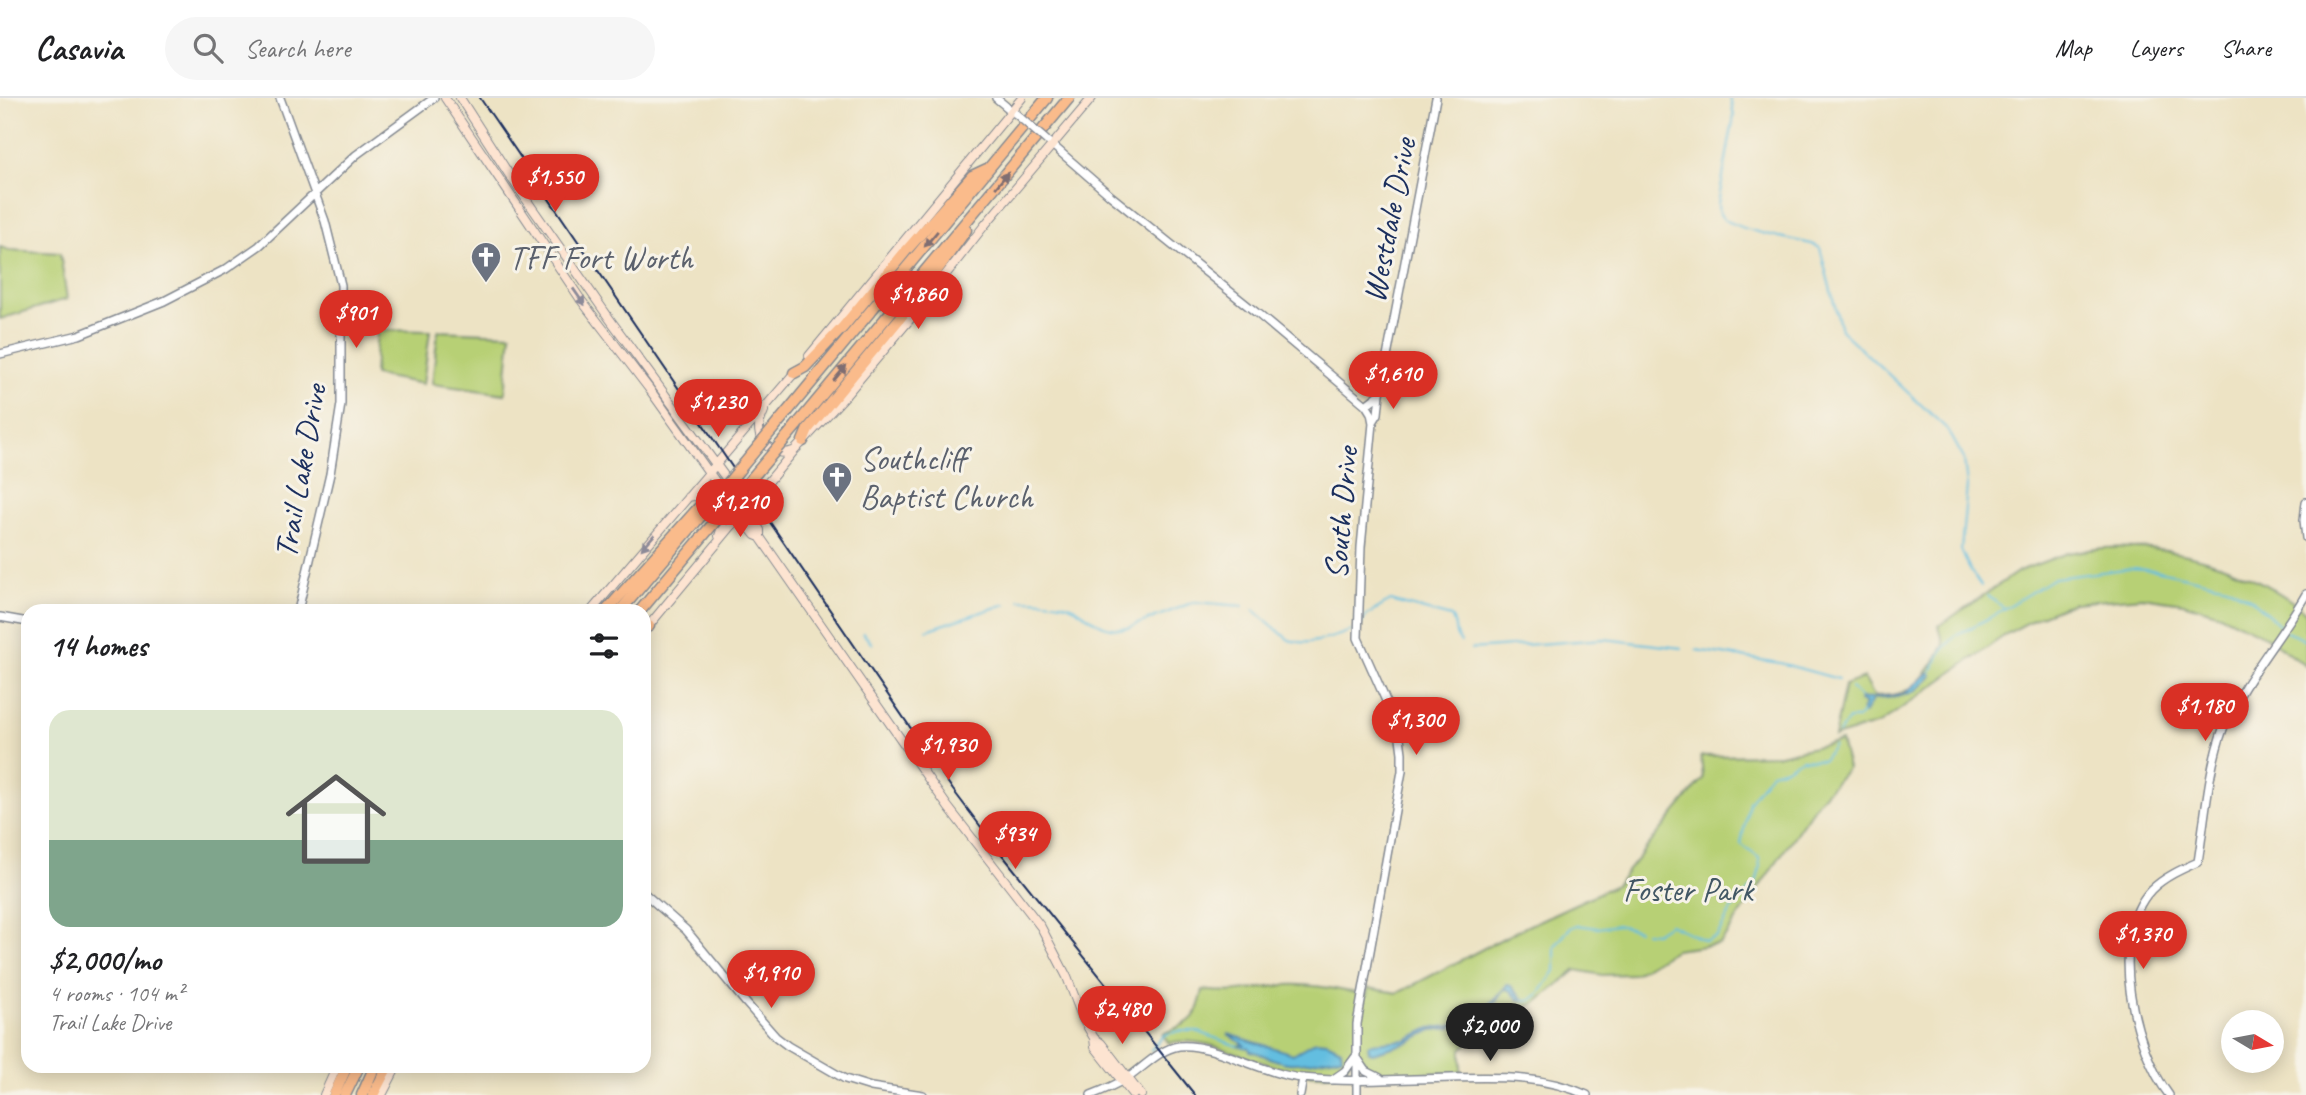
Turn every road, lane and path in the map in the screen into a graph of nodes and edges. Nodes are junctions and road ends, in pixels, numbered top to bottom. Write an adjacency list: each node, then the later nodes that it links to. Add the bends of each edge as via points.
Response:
1 (280, 98): 14 (street, Trail Lake Drive)
2 (434, 98): 14 (street, via 356,155)
3 (445, 98): 25 (main road, one-way to 25, via 581,300)
4 (460, 98): 24 (main road, via 615,327)
5 (996, 98): 11 (street, South Drive)
6 (1022, 98): 11 (main road)
7 (1047, 98): 13 (highway)
8 (1069, 98): 15 (highway, one-way to 8)
9 (1092, 98): 12 (main road)
10 (1436, 98): 18 (street, Westdale Drive)
11 (1014, 113): 12 (street, South Drive, bridge); 17 (main road)
12 (1049, 143): 20 (street, South Drive); 22 (main road, via 917,311)
13 (990, 168): 17 (highway, via 972,176 843,327); 28 (highway, one-way to 28, bridge)
14 (315, 192): 16 (street, via 259,246 201,283 79,335); 35 (street, Trail Lake Drive, via 341,285 341,404)
15 (975, 211): 22 (highway, via 963,237); 39 (highway, one-way to 15, bridge)
16 (0, 354)
17 (794, 373): 19 (main road)
18 (1380, 394): 20 (street); 21 (street, Westdale Drive)
19 (767, 405): 23 (main road, via 759,424 762,439 779,454); 24 (main road)
20 (1366, 405): 21 (street, South Drive)
21 (1373, 423): 44 (street, South Drive, via 1358,638 1399,730 1402,771 1358,1017)
22 (803, 441): 23 (main road)
23 (794, 451): 29 (main road)
24 (716, 464): 25 (main road); 29 (main road)
25 (709, 472): 26 (main road); 30 (main road)
26 (687, 497): 33 (main road, via 707,497 724,515 723,528); 36 (main road, one-way to 36)
27 (2306, 502): 32 (street)
28 (703, 508): 37 (highway); 38 (highway)
29 (747, 508): 30 (main road); 31 (main road)
30 (740, 516): 31 (main road); 33 (main road)
31 (760, 537): 52 (main road, via 948,807 1041,927 1083,1019)
32 (2306, 538)
33 (712, 548): 42 (main road)
34 (2306, 594): 70 (street, via 2224,728 2198,862 2150,891 2136,917 2129,971 2133,1010 2145,1053)
35 (300, 604)
36 (597, 604)
37 (613, 604)
38 (626, 604)
39 (646, 604)
40 (0, 617): 41 (street)
41 (21, 621)
42 (651, 623)
43 (651, 899): 63 (street, via 686,930 788,1046 845,1079)
44 (1356, 1056): 53 (street); 54 (street, via 1366,1071); 55 (street, South Drive)
45 (334, 1073): 57 (main road)
46 (344, 1073): 58 (highway)
47 (356, 1073): 59 (highway)
48 (372, 1073): 60 (highway)
49 (384, 1073): 61 (highway)
50 (393, 1073): 62 (main road)
51 (1303, 1078): 52 (street, via 1188,1046 1167,1049); 53 (street); 67 (street)
52 (1124, 1080): 56 (street); 65 (main road); 66 (main road)
53 (1332, 1080): 55 (street)
54 (1384, 1080): 55 (street); 69 (street, via 1514,1077 1555,1083)
55 (1357, 1081): 68 (street, South Drive)
56 (1103, 1092): 64 (street)
57 (324, 1095)
58 (334, 1095)
59 (345, 1095)
60 (362, 1095)
61 (373, 1095)
62 (382, 1095)
63 (923, 1095)
64 (1091, 1095)
65 (1133, 1095)
66 (1141, 1095)
67 (1300, 1095)
68 (1357, 1095)
69 (1587, 1095)
70 (2169, 1095)

